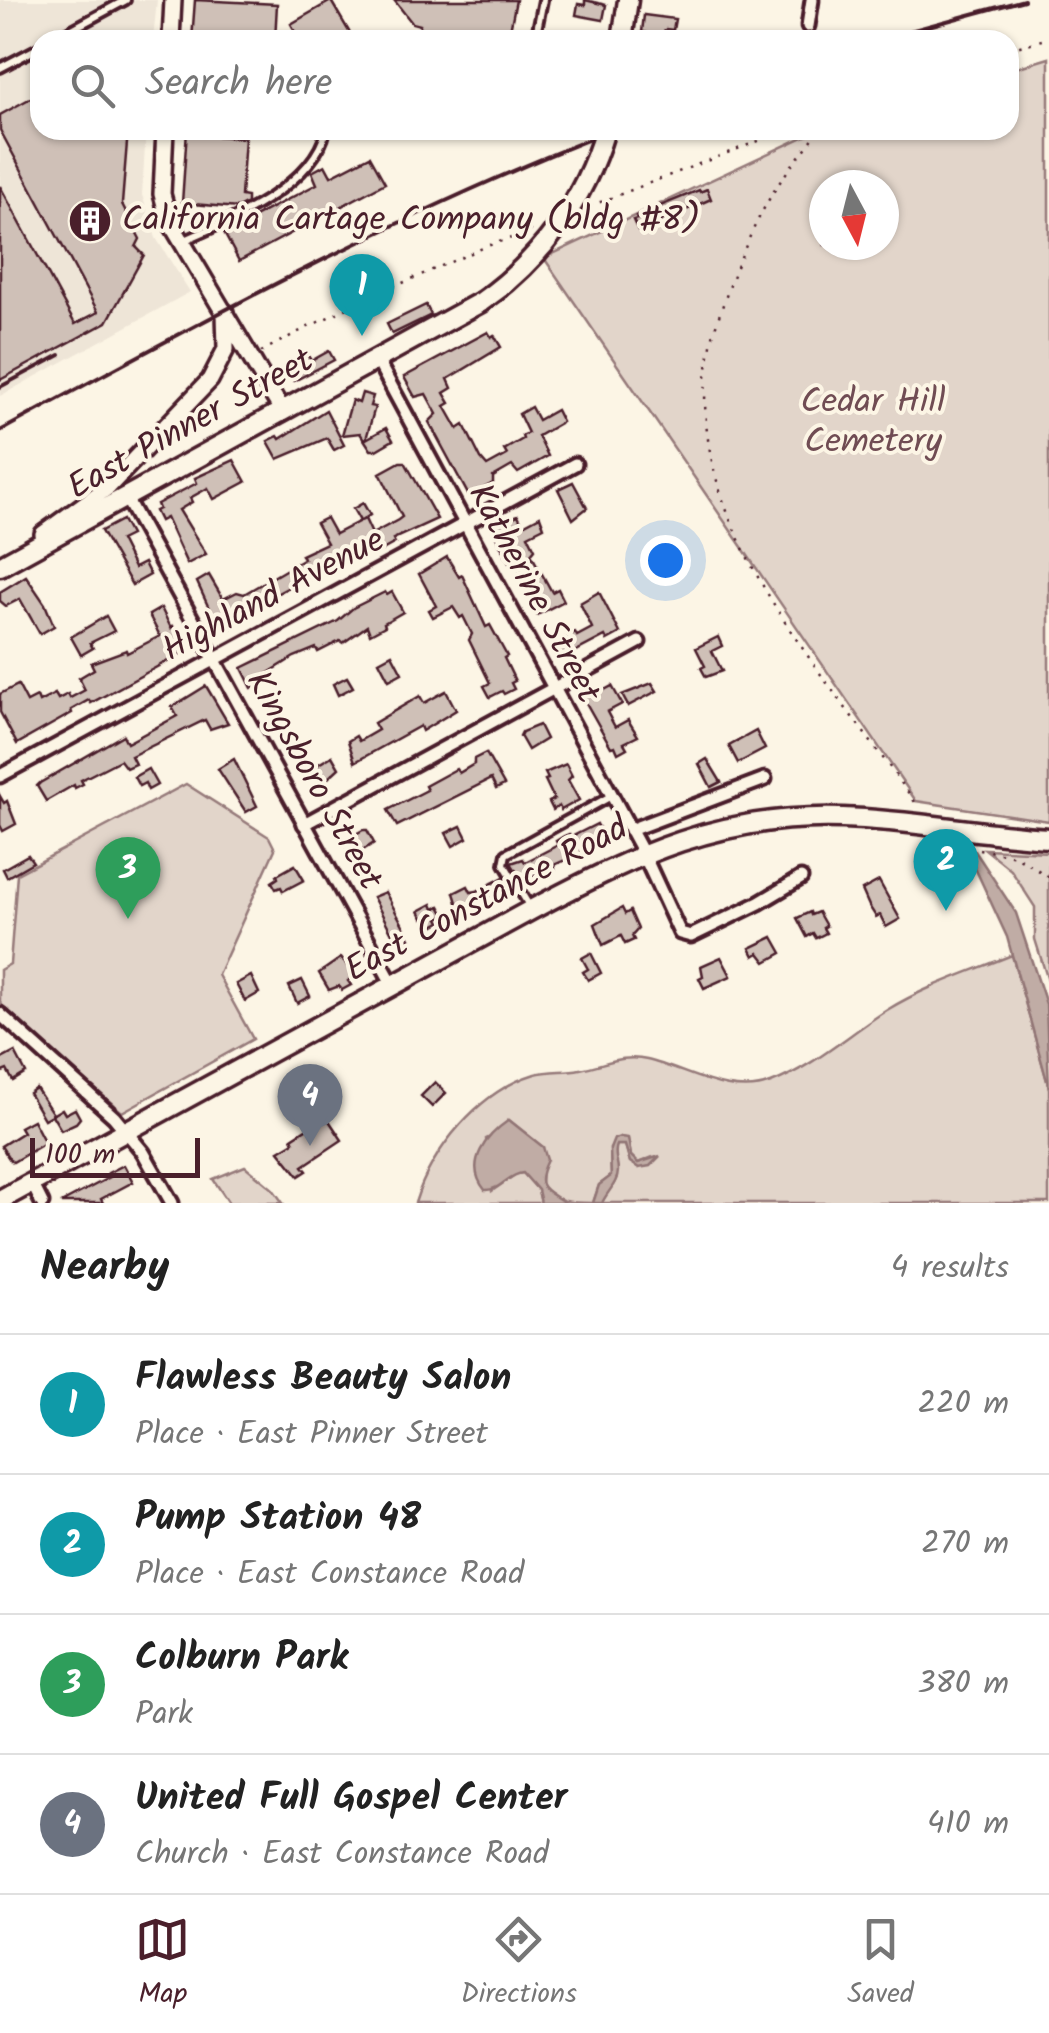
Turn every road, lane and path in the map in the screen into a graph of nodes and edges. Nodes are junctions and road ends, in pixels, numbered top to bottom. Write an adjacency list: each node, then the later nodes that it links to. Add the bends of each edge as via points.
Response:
1 (126, 0): 7 (lane)
2 (174, 0): 8 (street)
3 (543, 0): 9 (lane)
4 (628, 0): 10 (main road)
5 (812, 0): 6 (street)
6 (808, 26)
7 (70, 30)
8 (172, 30)
9 (537, 30)
10 (624, 30)
11 (1049, 38): 12 (path)
12 (1019, 46)
13 (30, 52): 14 (lane)
14 (0, 68)
15 (164, 140): 22 (street, via 162,194)
16 (322, 140): 22 (lane, via 270,197)
17 (601, 140): 25 (main road, East Pinner Street, bridge, via 586,182 558,228 513,278)
18 (761, 140): 20 (path)
19 (811, 140): 38 (path, via 762,214 718,320 704,392 706,444 724,508 752,567)
20 (585, 208)
21 (538, 227): 24 (path, via 330,316)
22 (182, 242): 23 (street)
23 (225, 312): 24 (street); 30 (street, via 226,349 210,380 108,488)
24 (251, 358): 26 (street)
25 (377, 360): 26 (main road, East Pinner Street); 29 (street, Katherine Street)
26 (282, 412): 28 (main road, East Pinner Street)
27 (575, 464): 29 (street, Highland Avenue)
28 (126, 498): 30 (main road, East Pinner Street); 32 (street, Kingsboro Street)
29 (464, 524): 32 (street, Highland Avenue); 33 (street, Katherine Street)
30 (0, 564)
31 (639, 642): 33 (street)
32 (215, 660): 34 (street, Highland Avenue); 37 (street, Kingsboro Street)
33 (553, 688): 36 (street, Katherine Street); 37 (street)
34 (0, 776)
35 (765, 779): 39 (street)
36 (612, 796): 39 (street, Katherine Street); 45 (lane, via 506,854 504,864)
37 (304, 824): 46 (street, Kingsboro Street)
38 (931, 826): 40 (main road, East Constance Road); 42 (main road, East Constance Road, via 779,820 706,832)
39 (630, 830): 42 (street, Katherine Street)
40 (1049, 838)
41 (979, 849): 43 (path, via 1016,856)
42 (643, 853): 44 (street, Katherine Street, via 684,936); 45 (main road, East Constance Road)
43 (1049, 877)
44 (801, 878)
45 (532, 910): 46 (main road, East Constance Road)
46 (393, 985): 48 (main road, East Constance Road)
47 (0, 1014): 48 (street)
48 (126, 1131): 49 (main road, East Constance Road); 52 (street)
49 (32, 1183): 50 (main road, East Constance Road); 51 (street)
50 (0, 1200)
51 (42, 1203)
52 (172, 1203)

